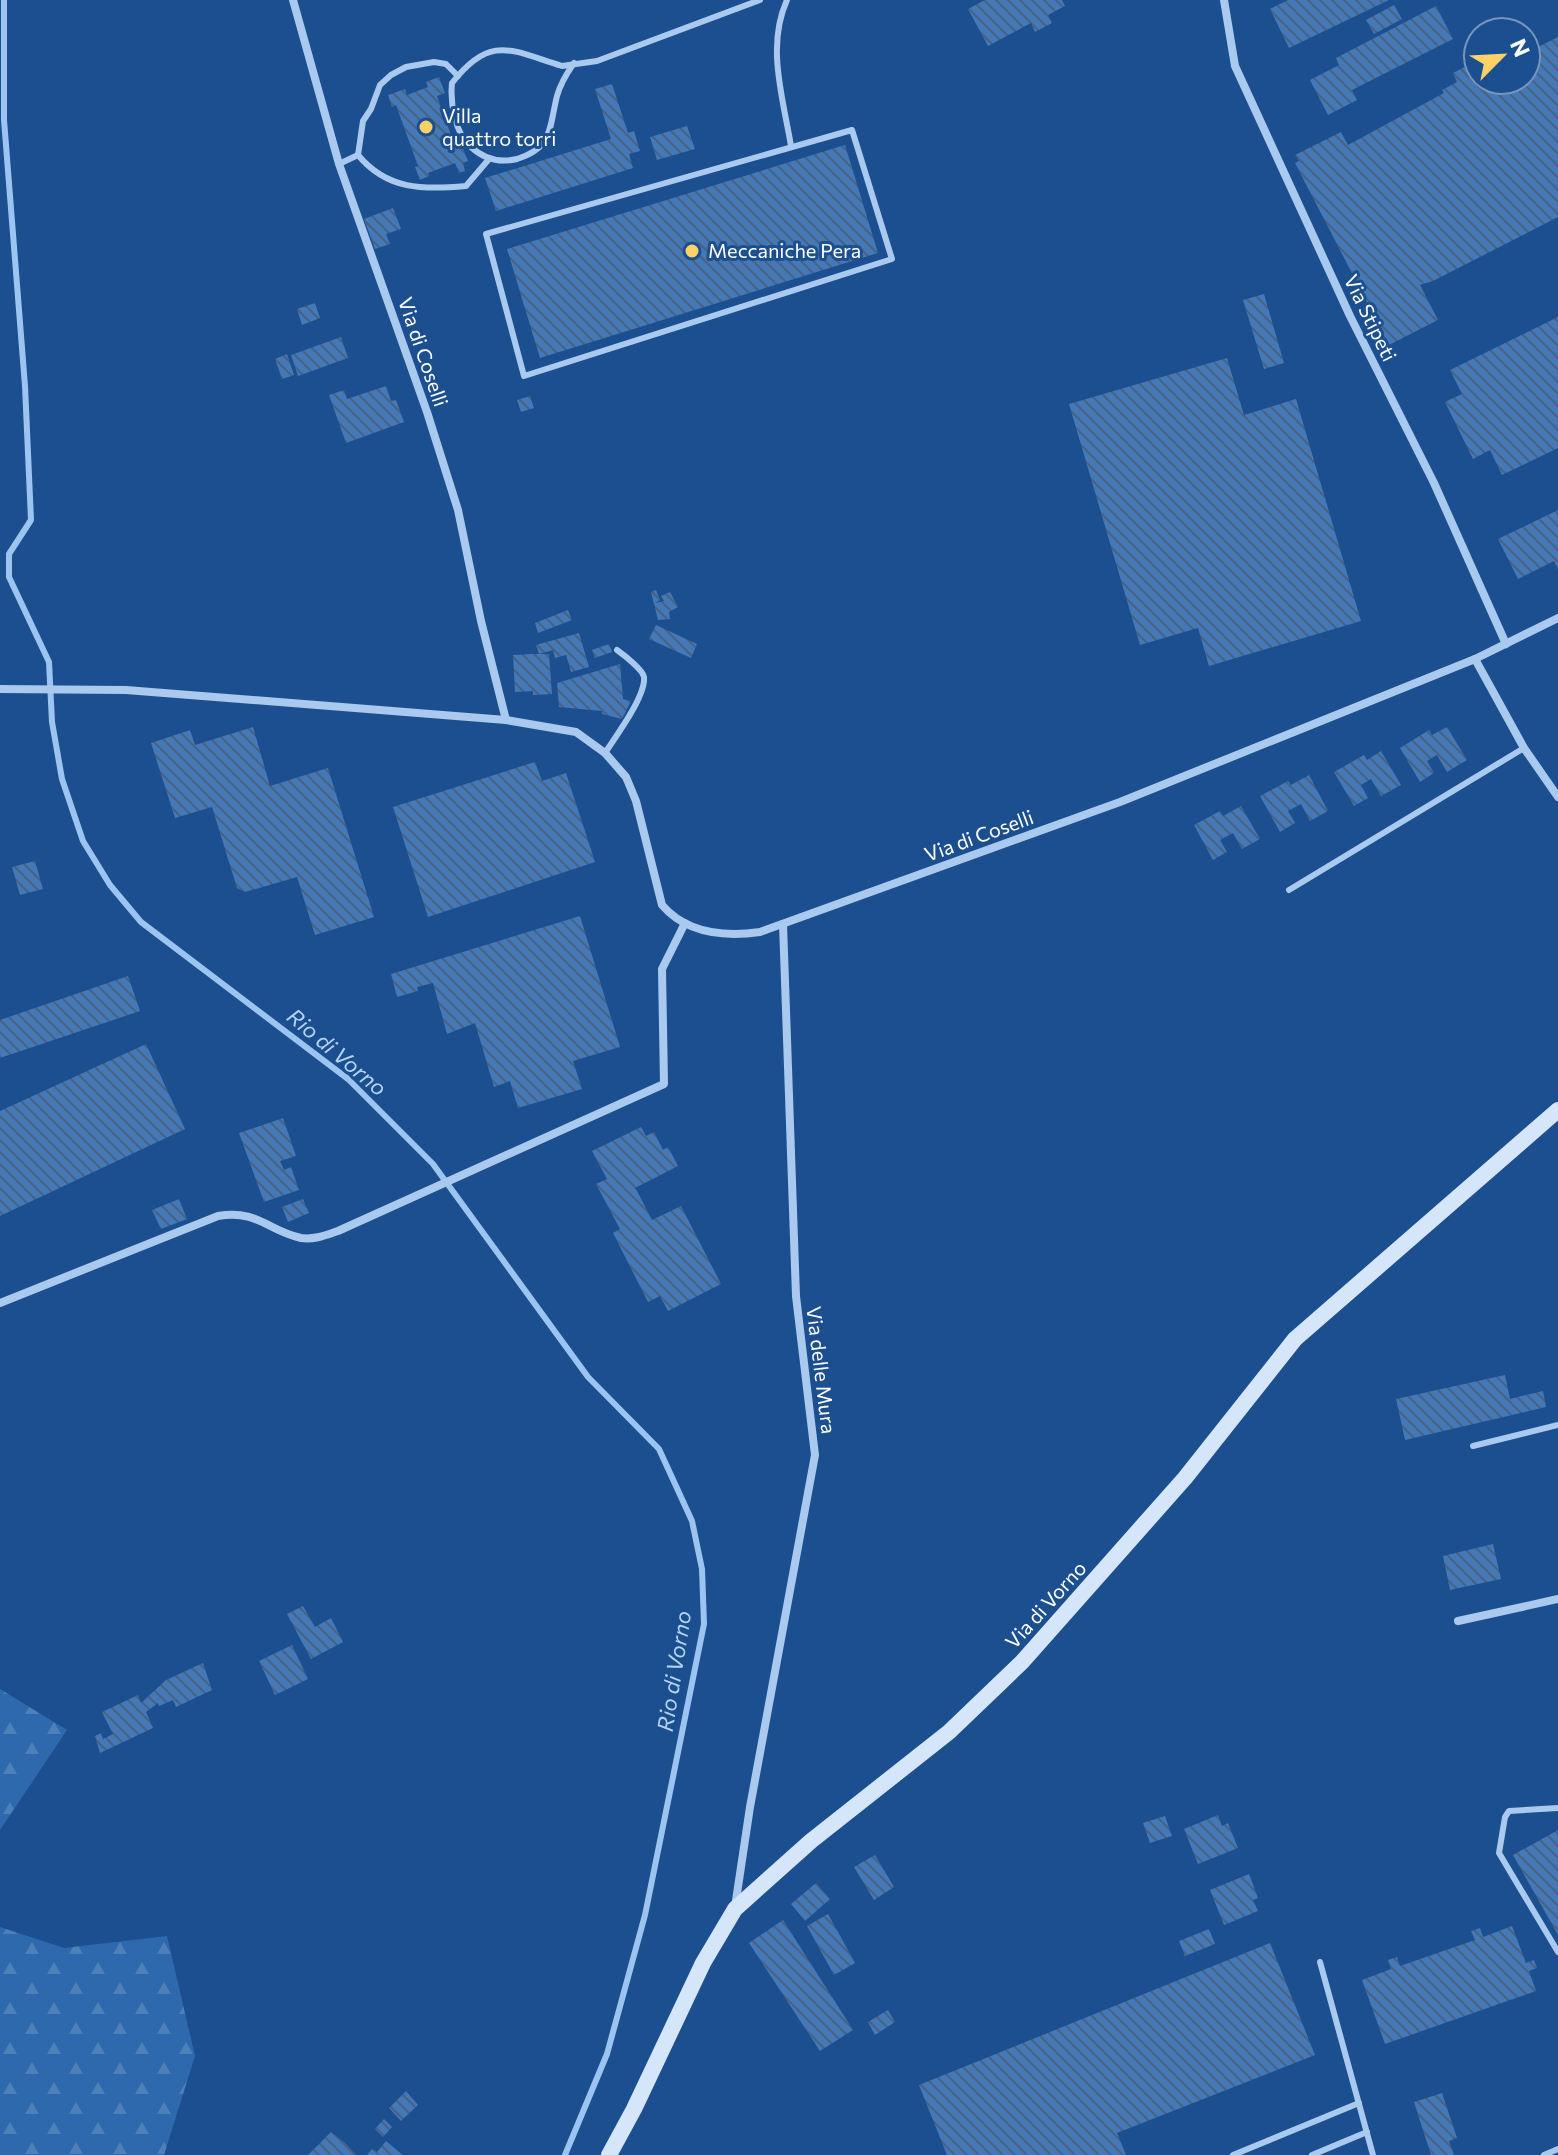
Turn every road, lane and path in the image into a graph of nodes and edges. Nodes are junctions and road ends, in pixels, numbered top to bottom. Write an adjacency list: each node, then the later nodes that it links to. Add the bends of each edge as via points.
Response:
1 (293, 0): 10 (street, Via di Coselli)
2 (760, 0): 5 (lane, via 597,61)
3 (787, 0): 7 (lane, via 778,19 776,58)
4 (1224, 0): 12 (street, Via Stipeti, via 1235,66)
5 (574, 63): 6 (lane, via 562,66 497,49); 9 (lane, via 557,95 542,147 512,161)
6 (458, 76): 8 (lane, via 446,64 434,62 391,75 380,85 363,121); 9 (lane, via 451,91 457,125 470,147)
7 (791, 146): 7 (lane, via 486,234 524,376 892,259 852,130)
8 (358, 155): 9 (lane, via 371,171 425,188 466,186); 10 (lane)
9 (489, 159)
10 (339, 164): 16 (street, Via di Coselli, via 458,510)
11 (1558, 618): 12 (street, Via di Coselli)
12 (1506, 644): 14 (street, Via di Coselli)
13 (617, 650): 18 (lane, via 644,677)
14 (1475, 659): 17 (street); 22 (street, Via di Coselli, via 1120,802)
15 (0, 689): 16 (street, via 76,688)
16 (506, 720): 18 (street, via 576,732)
17 (1524, 748): 19 (street); 20 (lane)
18 (605, 753): 21 (street, via 626,777 636,801 662,905)
19 (1558, 797)
20 (1289, 890)
21 (685, 923): 22 (street, Via di Coselli, via 731,936); 24 (street, via 662,969 664,1084 338,1231 300,1238 252,1217 218,1216)
22 (783, 924): 30 (street, Via delle Mura, via 796,1296 815,1455)
23 (1558, 1110): 30 (street, Via di Vorno, via 1295,1339 1185,1478 1022,1662 949,1732)
24 (0, 1303)
25 (1558, 1425): 26 (lane)
26 (1473, 1446)
27 (1558, 1599): 28 (street)
28 (1458, 1621)
29 (1558, 1808): 31 (lane, via 1509,1811 1499,1853)
30 (735, 1909): 36 (street, Via di Vorno)
31 (1558, 1952)
32 (1320, 1962): 33 (lane)
33 (1359, 2103): 34 (lane); 37 (lane)
34 (1367, 2132): 38 (lane); 39 (lane)
35 (1555, 2152): 40 (lane)
36 (609, 2155)
37 (1233, 2155)
38 (1312, 2155)
39 (1373, 2155)
40 (1544, 2155)

